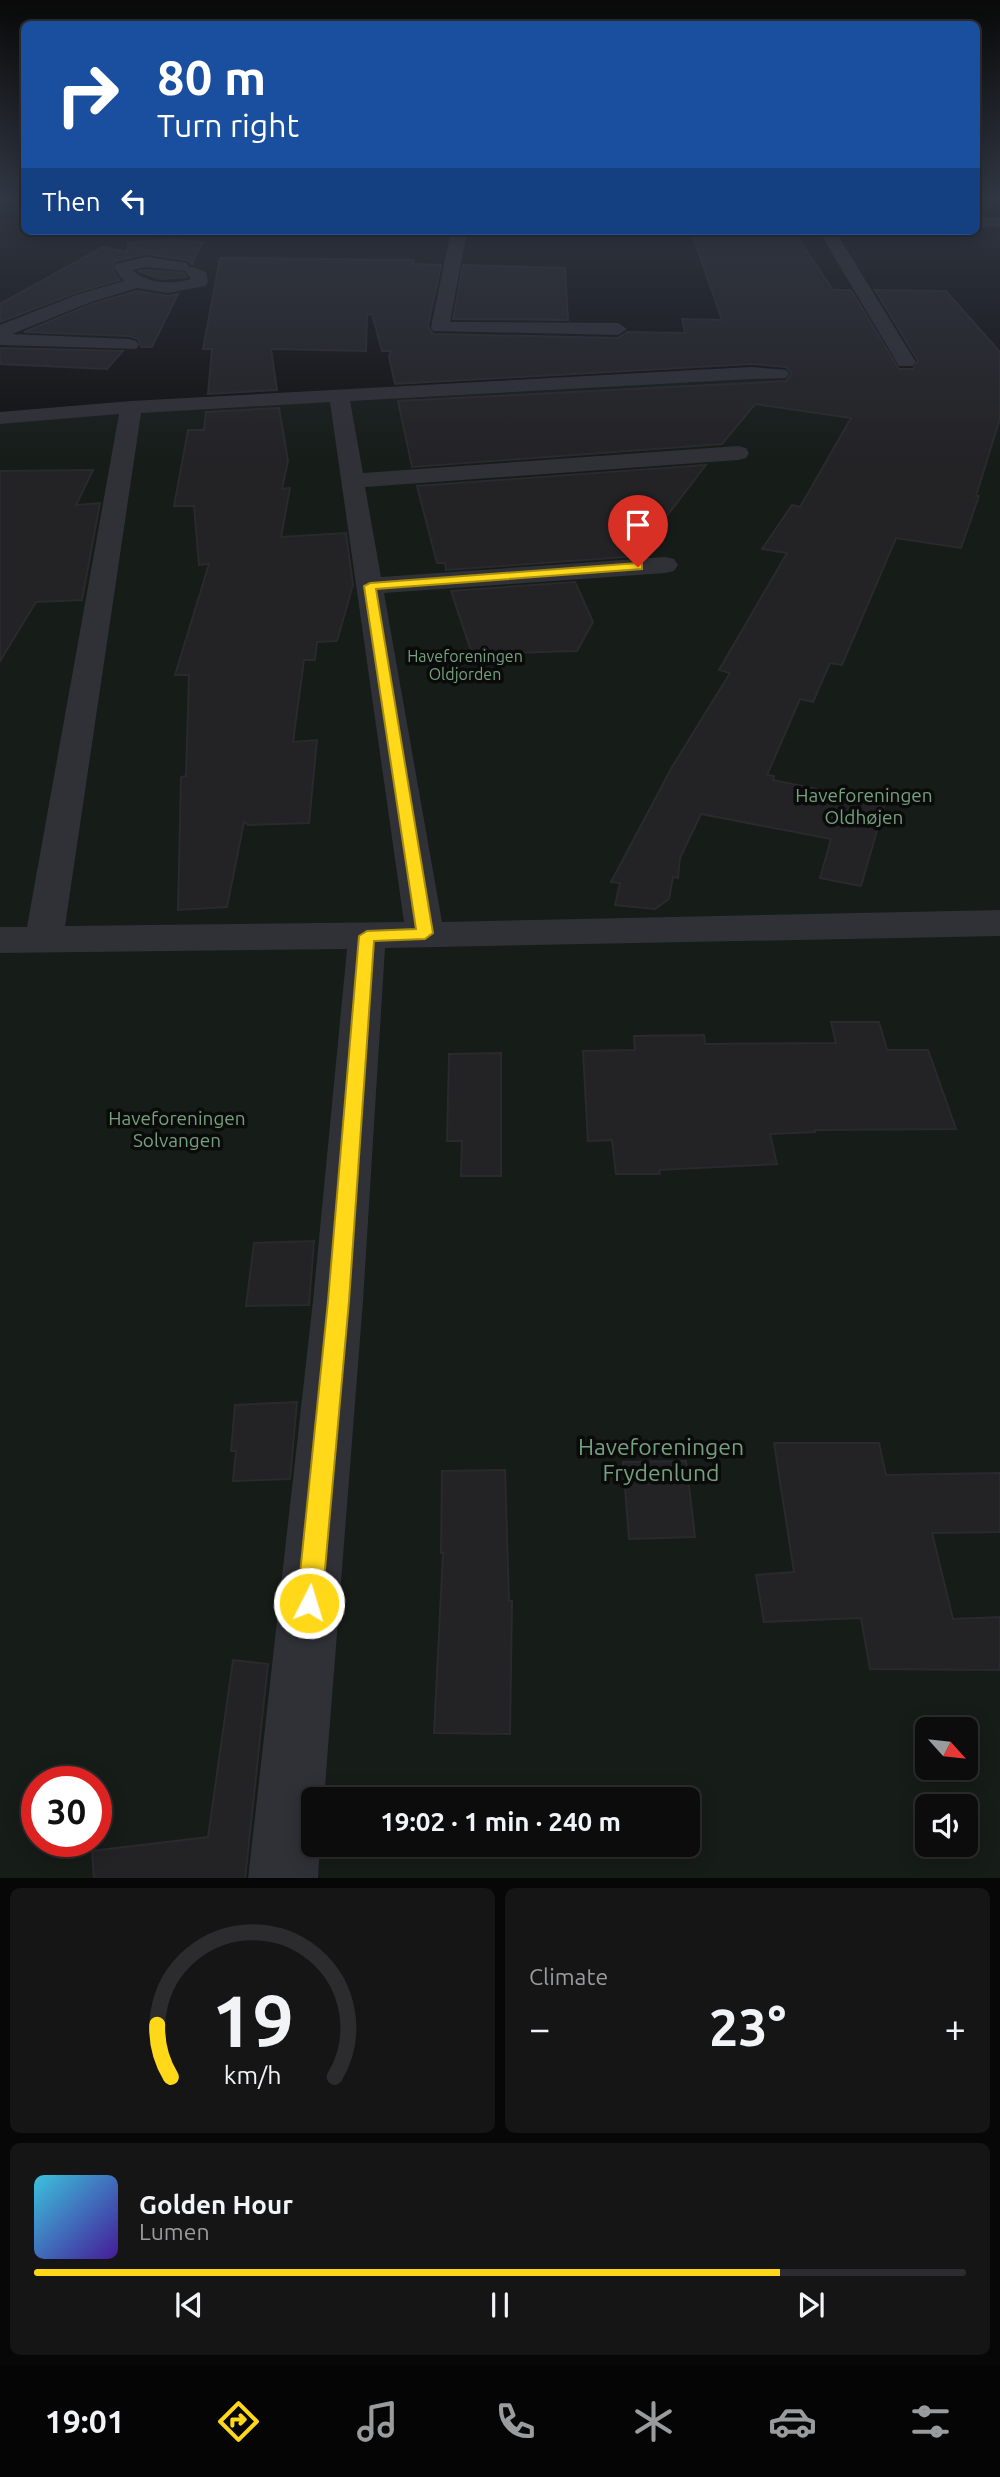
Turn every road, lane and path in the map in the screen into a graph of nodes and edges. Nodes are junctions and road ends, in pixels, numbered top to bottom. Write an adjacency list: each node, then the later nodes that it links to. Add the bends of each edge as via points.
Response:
1 (122, 287): 5 (street)
2 (448, 287): 4 (street, via 440,327)
3 (861, 287): 8 (street)
4 (618, 329)
5 (0, 332)
6 (0, 339): 7 (street)
7 (129, 345)
8 (906, 362)
9 (779, 374): 10 (street)
10 (339, 396): 11 (street); 14 (street)
11 (131, 407): 12 (street); 21 (street)
12 (0, 418)
13 (738, 453): 14 (street)
14 (353, 481): 16 (street)
15 (665, 565): 16 (street)
16 (370, 586): 18 (street)
17 (1000, 923): 18 (street)
18 (425, 933): 19 (street)
19 (367, 936): 21 (street); 22 (street, via 338,1301)
20 (0, 940): 21 (street)
21 (44, 940)
22 (283, 1878)

